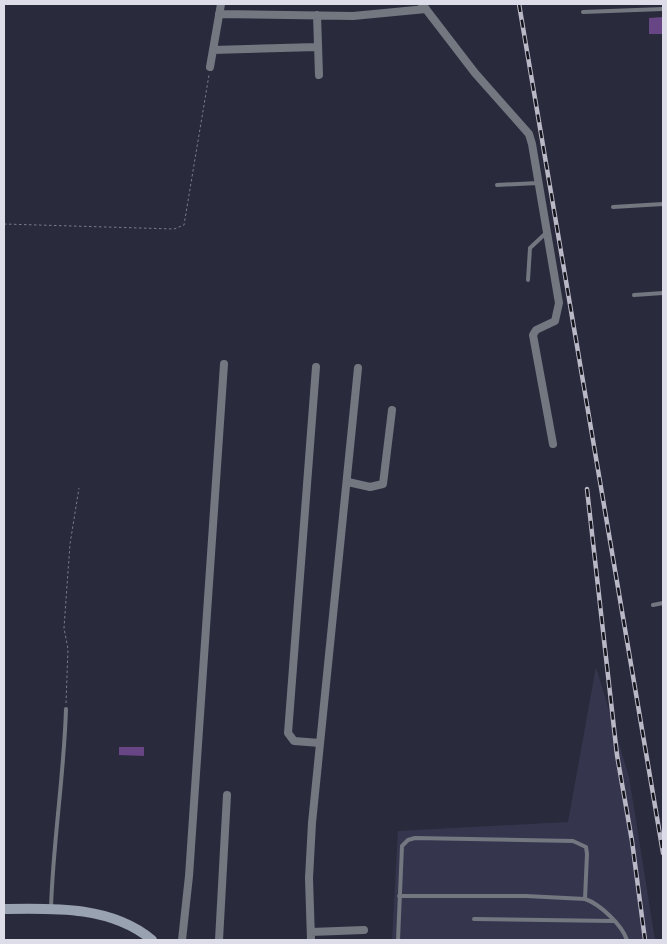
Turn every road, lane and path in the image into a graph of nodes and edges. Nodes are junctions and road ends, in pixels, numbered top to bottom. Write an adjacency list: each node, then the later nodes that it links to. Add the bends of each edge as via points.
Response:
1 (221, 4): 5 (street)
2 (424, 6): 6 (street, via 353,16); 11 (street, via 475,73 529,134)
3 (663, 9): 4 (lane)
4 (583, 12)
5 (219, 14): 6 (street); 8 (street)
6 (317, 15): 7 (street)
7 (317, 47): 8 (street); 10 (street)
8 (213, 50): 9 (street)
9 (210, 67): 15 (path, via 184,225 174,229)
10 (319, 75)
11 (538, 182): 12 (lane); 16 (street)
12 (497, 185)
13 (663, 204): 14 (lane)
14 (612, 207)
15 (4, 224)
16 (546, 233): 17 (lane, via 530,248); 24 (street, via 558,313 555,321 536,330 532,340)
17 (528, 280)
18 (663, 293): 19 (lane)
19 (634, 295)
20 (224, 364): 41 (street, via 190,866)
21 (316, 367): 30 (street, via 288,733 294,741)
22 (358, 368): 25 (street)
23 (392, 410): 25 (street, via 383,484 370,487)
24 (553, 444)
25 (348, 482): 30 (street)
26 (79, 488): 29 (path, via 70,544 64,628 68,649)
27 (663, 603): 28 (lane)
28 (653, 605)
29 (66, 709): 34 (lane)
30 (320, 743): 39 (street, via 312,823)
31 (227, 794): 42 (street)
32 (399, 896): 33 (lane); 33 (lane, via 402,846 415,838 434,837 580,843 586,847 587,854); 43 (lane)
33 (585, 898): 37 (lane, via 594,902)
34 (51, 908): 35 (street); 40 (street, via 114,917)
35 (4, 909)
36 (474, 919): 37 (lane)
37 (613, 921): 44 (lane)
38 (364, 930): 39 (street)
39 (311, 936)
40 (152, 940)
41 (182, 940)
42 (219, 940)
43 (398, 940)
44 (627, 940)

